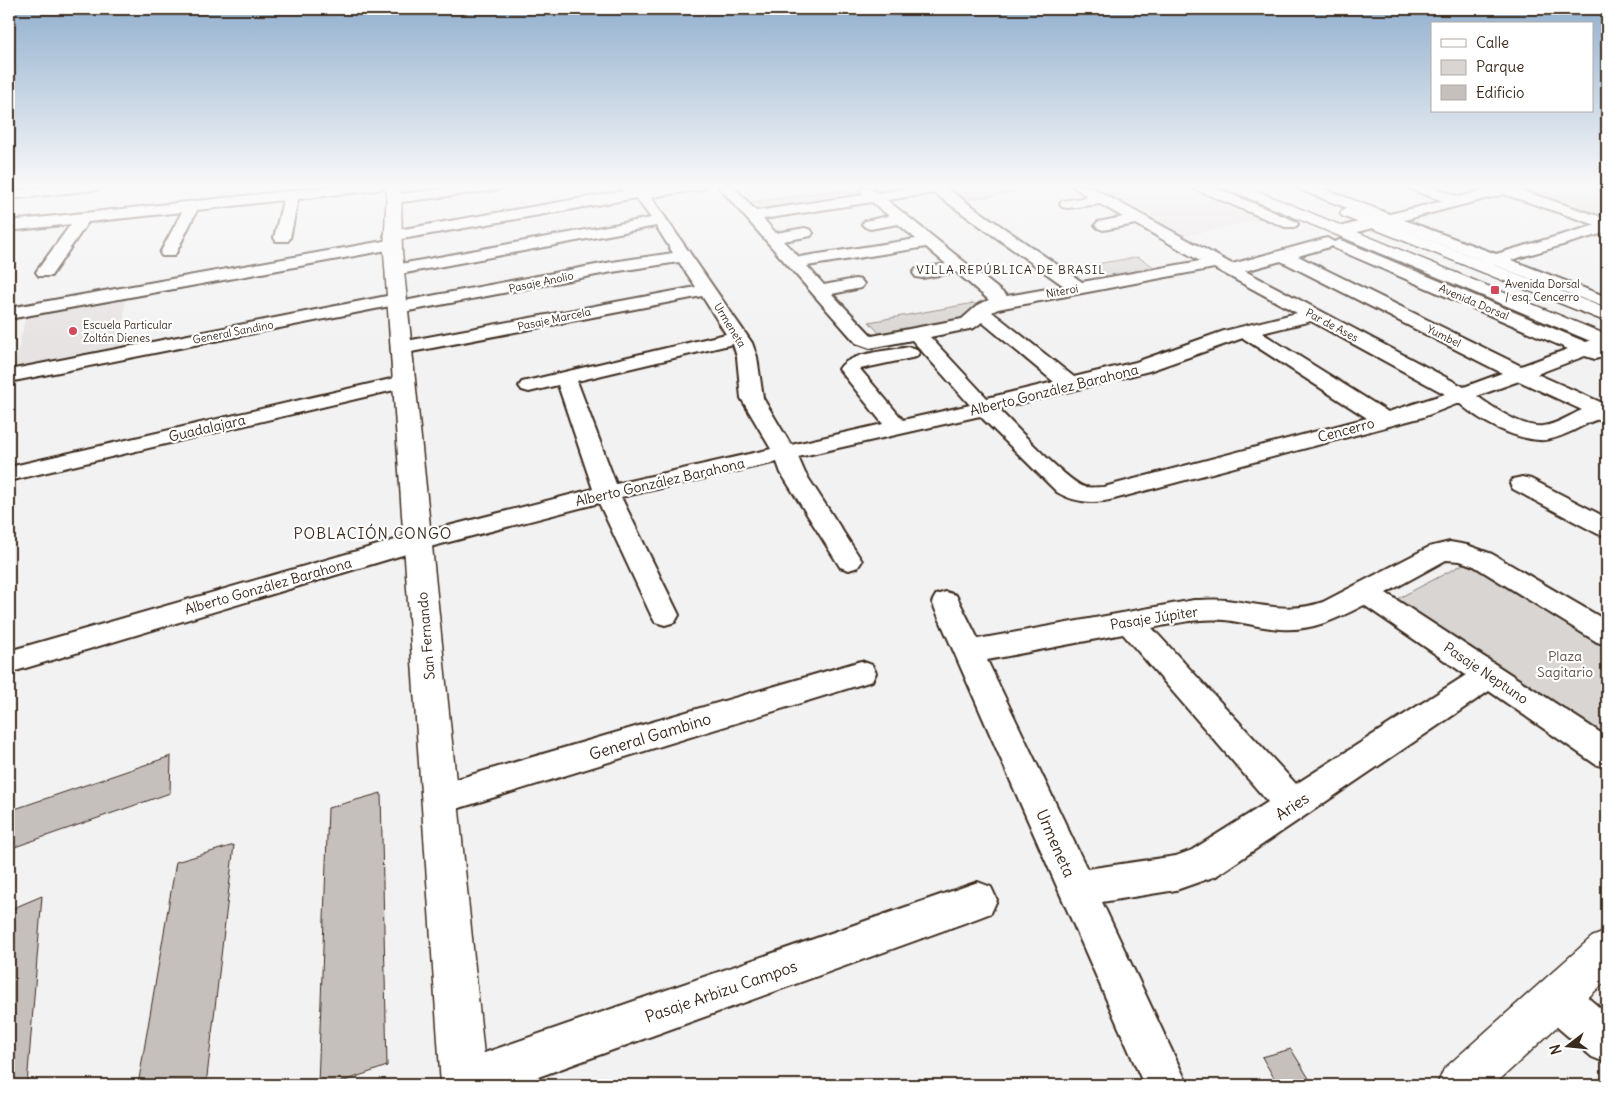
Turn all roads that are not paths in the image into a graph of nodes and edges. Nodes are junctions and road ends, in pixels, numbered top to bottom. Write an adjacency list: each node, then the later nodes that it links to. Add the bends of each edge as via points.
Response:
1 (70, 237): 27 (street)
2 (176, 237): 20 (street)
3 (395, 237): 28 (street, San Fernando)
4 (496, 237): 28 (street)
5 (577, 237): 28 (street)
6 (671, 237): 22 (street, Urmeneta)
7 (779, 237): 15 (street)
8 (923, 237): 19 (street)
9 (1005, 237): 18 (street)
10 (1171, 237): 23 (street, Par de Ases)
11 (1333, 237): 17 (street, Avenida Dorsal)
12 (1343, 237): 17 (street, Niteroi)
13 (1422, 237): 24 (street)
14 (1561, 237): 24 (street)
15 (773, 238): 25 (street)
16 (1031, 238): 18 (street)
17 (1336, 240): 21 (street, Niteroi); 48 (street, Avenida Dorsal); 51 (street, Avenida Dorsal)
18 (1011, 241): 34 (street)
19 (929, 242): 25 (street); 26 (street)
20 (168, 253)
21 (1283, 255): 23 (street, Niteroi); 53 (street, Yumbel)
22 (684, 256): 28 (street, Pasaje Anolio, via 618,266); 35 (street, Urmeneta)
23 (1215, 262): 29 (street, Niteroi); 44 (street, Par de Ases)
24 (1486, 262): 40 (street)
25 (795, 263): 36 (street)
26 (959, 267): 30 (street); 39 (street)
27 (45, 272)
28 (395, 272): 43 (street); 49 (street, San Fernando); 54 (street, General Sandino)
29 (1158, 273): 32 (street, Niteroi); 33 (street)
30 (922, 274)
31 (855, 284): 36 (street)
32 (1103, 284): 34 (street, Niteroi); 38 (street)
33 (1180, 287)
34 (1079, 288): 37 (street, Niteroi)
35 (707, 290): 47 (street, Urmeneta); 49 (street, Pasaje Marcela)
36 (820, 290): 46 (street, Niteroi, via 866,341)
37 (1045, 294): 39 (street, Niteroi); 41 (street)
38 (1124, 298)
39 (1003, 302): 42 (street, Niteroi, via 986,306)
40 (1603, 307)
41 (1066, 310)
42 (981, 312): 46 (street, Niteroi, via 977,320 967,324); 57 (street)
43 (9, 313)
44 (1313, 315): 45 (street, Alberto González Barahona); 59 (street, Par de Ases)
45 (1245, 331): 57 (street, Alberto González Barahona, via 1149,365); 62 (street)
46 (916, 334): 50 (street)
47 (738, 336): 55 (street); 64 (street, Urmeneta, via 747,357 752,398)
48 (1607, 342): 51 (street, Cencerro)
49 (402, 348): 56 (street, San Fernando)
50 (931, 348): 60 (street); 63 (street, via 856,363 850,367)
51 (1586, 350): 52 (street, Avenida Dorsal); 53 (street, Cencerro)
52 (1607, 359)
53 (1521, 374): 59 (street, Cencerro); 61 (street, Yumbel)
54 (9, 376)
55 (565, 377): 58 (street); 67 (street)
56 (404, 382): 65 (street, Guadalajara); 69 (street, San Fernando)
57 (1070, 384): 60 (street, Alberto González Barahona, via 995,402)
58 (529, 386)
59 (1463, 395): 61 (street, Par de Ases, via 1476,406 1535,433 1547,433); 62 (street, Cencerro)
60 (985, 408): 62 (street, Cencerro, via 1061,483 1080,494 1089,495 1105,494); 63 (street, Alberto González Barahona)
61 (1604, 411)
62 (1385, 420)
63 (898, 428): 64 (street, Alberto González Barahona)
64 (785, 454): 67 (street, Alberto González Barahona); 70 (street, Urmeneta, via 793,473)
65 (9, 474)
66 (1522, 484): 68 (street)
67 (607, 493): 69 (street, Alberto González Barahona); 73 (street)
68 (1607, 528)
69 (418, 542): 77 (street, Alberto González Barahona); 81 (street, San Fernando)
70 (849, 561)
71 (1365, 592): 74 (street, Pasaje Júpiter, via 1309,618 1280,619 1208,609); 75 (street, Pasaje Júpiter, via 1438,553 1460,551 1484,560); 79 (street, Pasaje Neptuno)
72 (946, 602): 76 (street, Urmeneta)
73 (665, 615)
74 (1129, 621): 76 (street, Pasaje Júpiter); 82 (street)
75 (1607, 634)
76 (969, 652): 83 (street, Urmeneta)
77 (9, 662)
78 (861, 672): 81 (street, General Gambino)
79 (1489, 675): 80 (street, Pasaje Neptuno); 82 (street, Aries)
80 (1607, 754)
81 (440, 799): 88 (street, San Fernando)
82 (1294, 805): 83 (street, Aries, via 1203,864 1176,872)
83 (1076, 888): 89 (street, Urmeneta)
84 (978, 900): 88 (street, Pasaje Arbizu Campos)
85 (1607, 952): 86 (street)
86 (1558, 999): 87 (street); 90 (street)
87 (1607, 1042)
88 (464, 1083)
89 (1166, 1085)
90 (1460, 1085)

